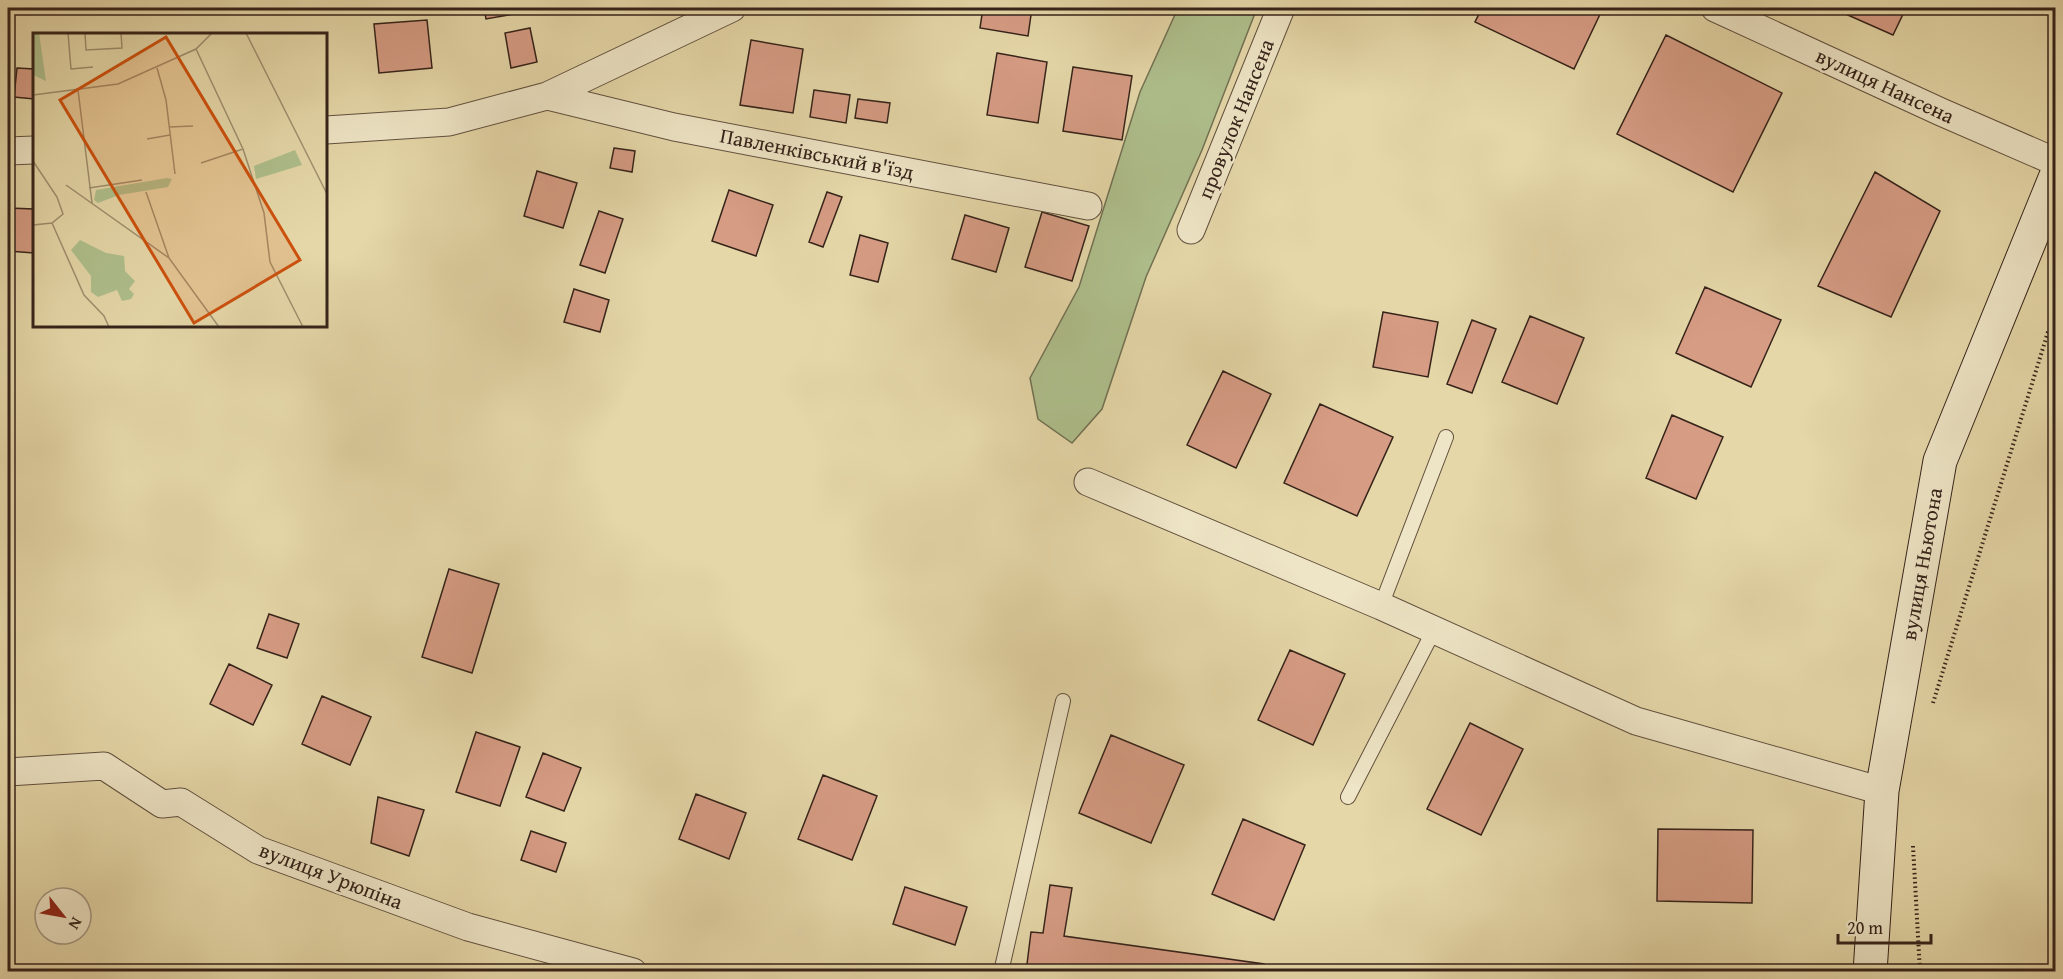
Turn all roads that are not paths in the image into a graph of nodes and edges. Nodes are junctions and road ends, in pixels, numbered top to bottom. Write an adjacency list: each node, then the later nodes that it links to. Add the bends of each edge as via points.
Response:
1 (732, 8): 4 (street)
2 (1281, 8): 11 (street, провулок Нансена)
3 (1715, 8): 8 (street, вулиця Нансена)
4 (547, 96): 5 (street, via 449,122); 10 (street, Павленківський в'їзд, via 674,127)
5 (327, 130)
6 (33, 150): 7 (street)
7 (8, 152)
8 (2055, 162)
9 (2055, 176): 18 (street, вулиця Ньютона, via 1940,461)
10 (1088, 206)
11 (1191, 230)
12 (1446, 437): 14 (lane)
13 (1088, 482): 14 (street)
14 (1381, 606): 15 (street)
15 (1434, 630): 18 (street, via 1636,721); 19 (lane)
16 (1063, 701): 21 (lane)
17 (8, 772): 20 (street, вулиця Урюпіна, via 104,766 162,804 182,802 258,850 468,927)
18 (1882, 791): 22 (street, вулиця Ньютона)
19 (1348, 797)
20 (633, 972)
21 (1001, 972)
22 (1870, 972)

